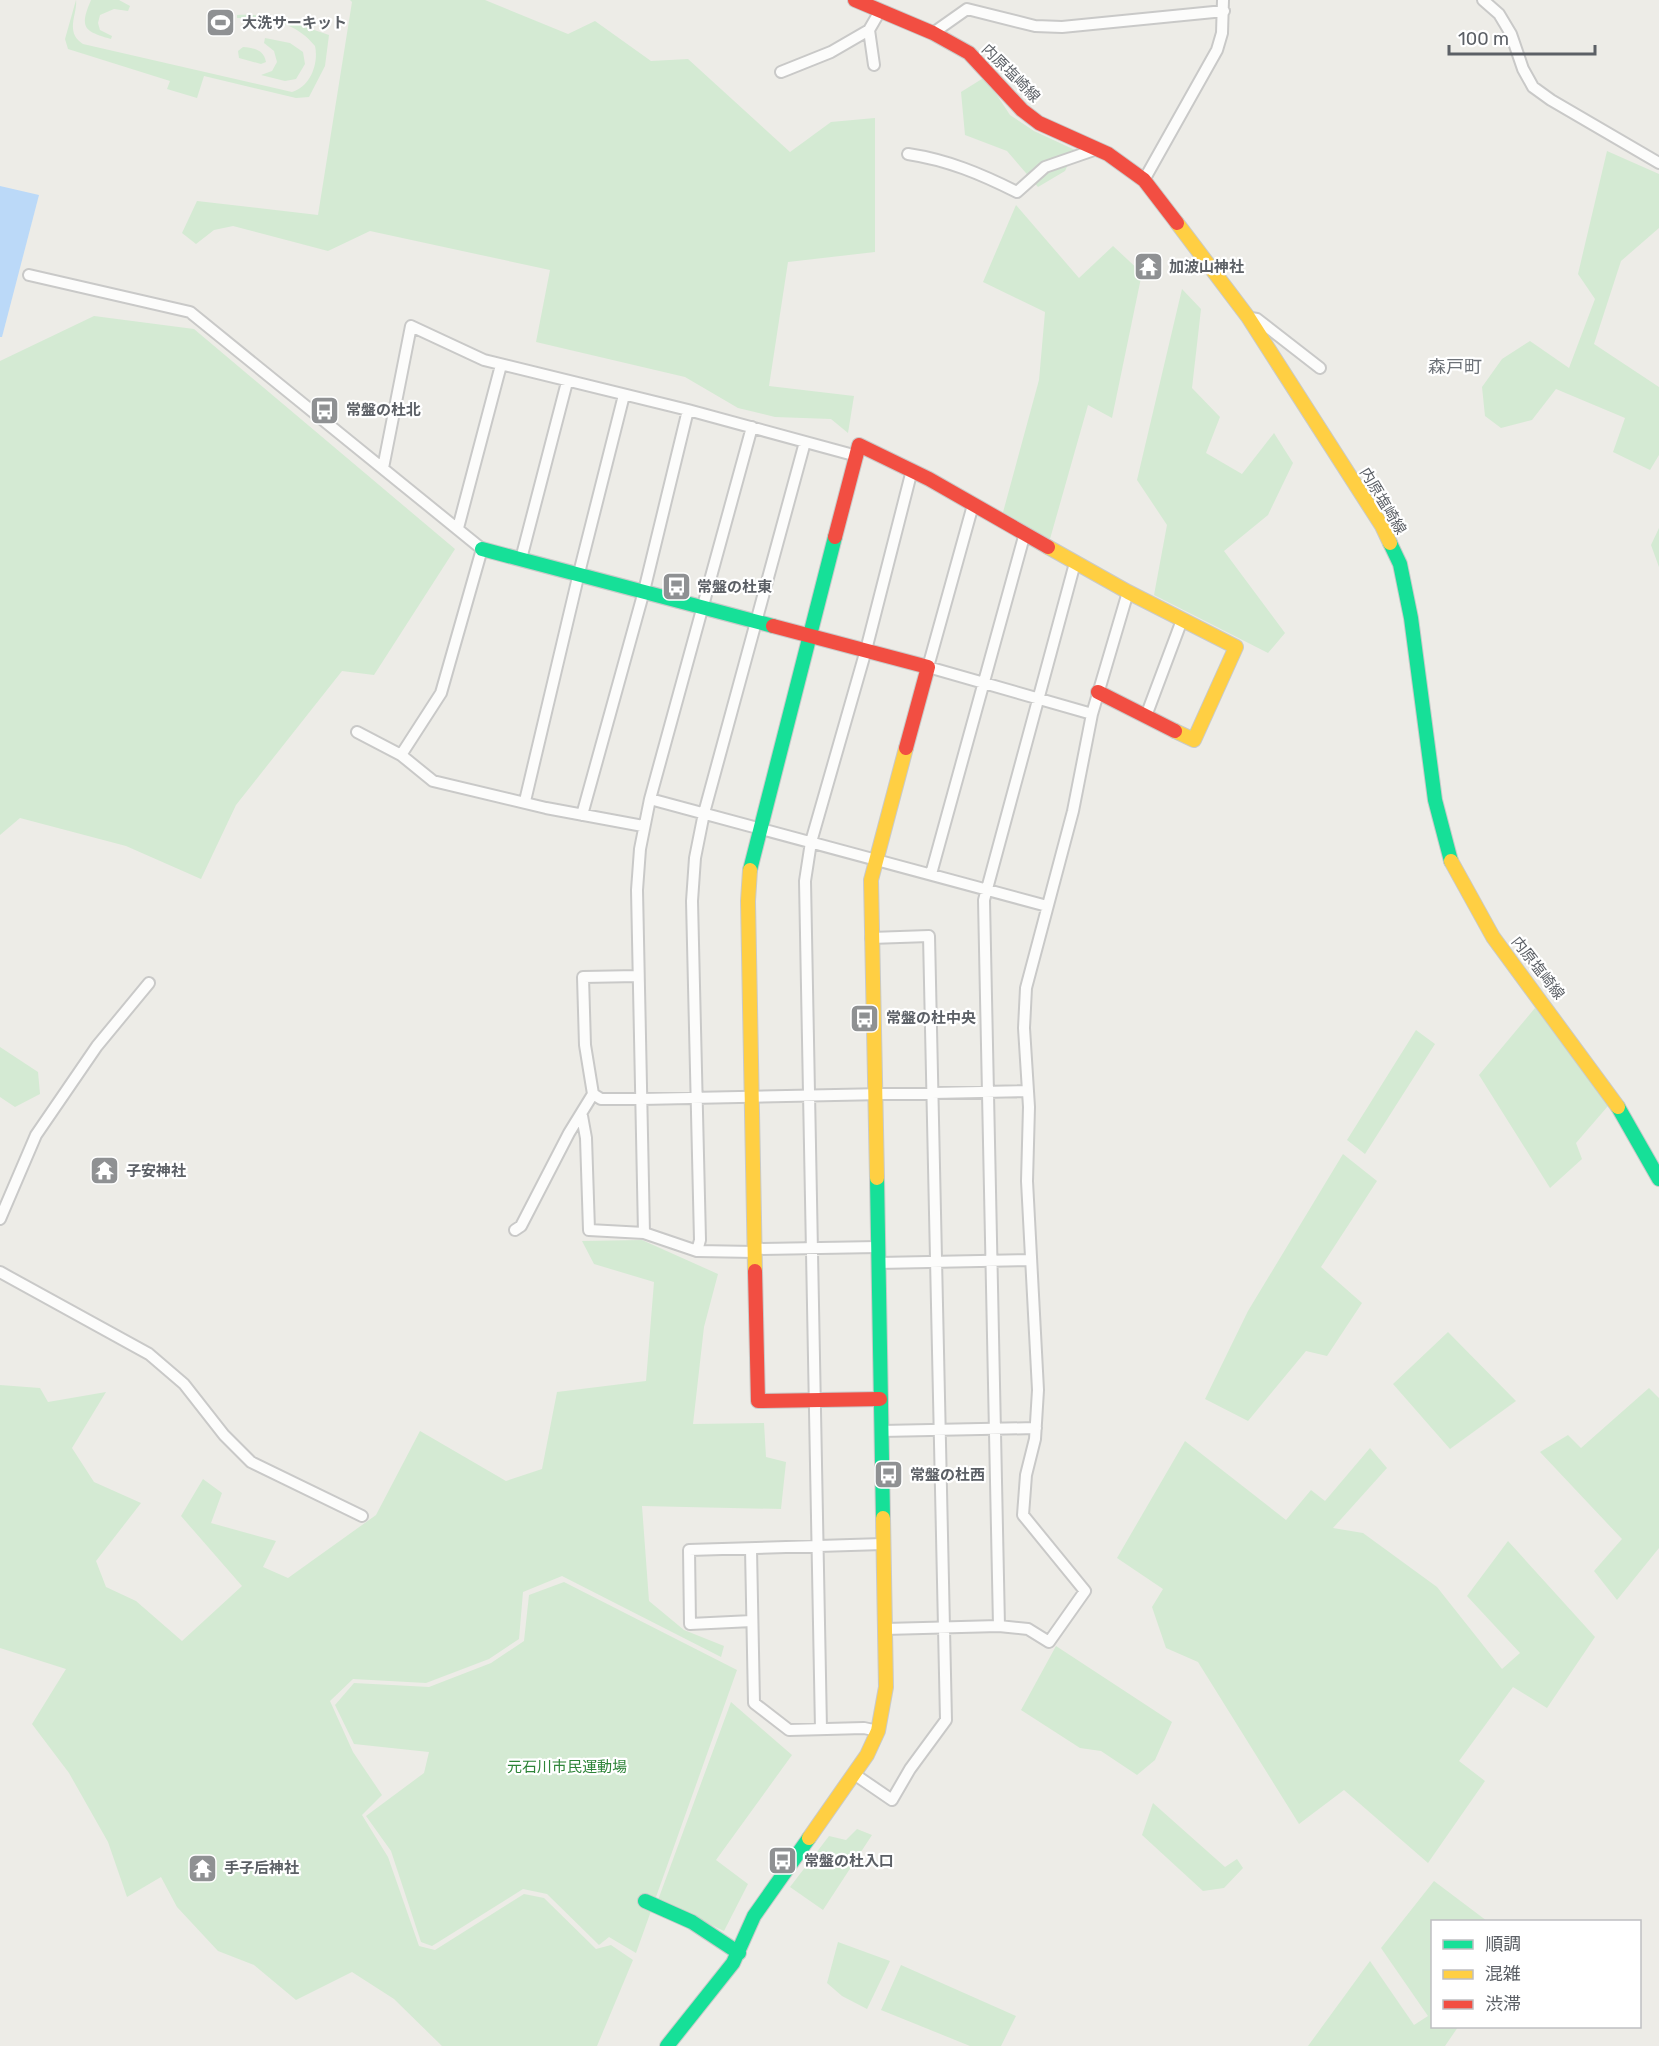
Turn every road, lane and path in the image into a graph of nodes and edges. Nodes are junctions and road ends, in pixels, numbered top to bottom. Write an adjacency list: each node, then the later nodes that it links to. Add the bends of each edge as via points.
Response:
1 (855, 0): 4 (street, 内原塩崎線)
2 (1483, 0): 11 (street, via 1511,34 1533,87)
3 (1223, 5): 6 (street, via 1062,27 1035,26 967,9); 12 (street, via 1217,50)
4 (880, 11): 5 (street); 6 (street, 内原塩崎線)
5 (868, 30): 7 (street); 8 (street, via 831,52)
6 (933, 33): 9 (street, 内原塩崎線, via 969,53 1039,123)
7 (873, 65)
8 (781, 72)
9 (1098, 149): 10 (street, via 1045,167 1017,192 966,167); 12 (street, 内原塩崎線, via 1120,160)
10 (908, 154)
11 (1659, 163)
12 (1144, 180): 14 (street, 内原塩崎線)
13 (28, 275): 23 (street, via 190,312)
14 (1248, 317): 16 (street); 71 (street, 内原塩崎線, via 1382,526 1400,564 1435,800 1441,831 1457,873 1493,937 1611,1094)
15 (501, 365): 17 (street); 23 (street, via 411,326); 26 (street)
16 (1320, 368)
17 (567, 382): 18 (street); 29 (street)
18 (624, 395): 19 (street); 31 (street)
19 (688, 410): 20 (street); 32 (street)
20 (752, 427): 21 (street); 34 (street)
21 (805, 442): 22 (street); 36 (street)
22 (857, 456): 24 (street, via 859,445); 37 (street)
23 (383, 468): 26 (street)
24 (912, 470): 25 (street); 38 (street)
25 (973, 505): 27 (street); 39 (street)
26 (458, 528): 28 (street)
27 (1025, 533): 30 (street); 40 (street)
28 (482, 549): 29 (street); 46 (street, via 441,693)
29 (521, 559): 31 (street)
30 (1075, 562): 33 (street); 42 (street)
31 (579, 573): 32 (street); 48 (street)
32 (644, 591): 34 (street); 50 (street)
33 (1128, 592): 35 (street); 41 (street)
34 (702, 606): 36 (street); 47 (street)
35 (1182, 620): 44 (street); 44 (street, via 1236,647 1194,740)
36 (757, 621): 37 (street); 49 (street)
37 (809, 635): 38 (street); 52 (street)
38 (866, 650): 39 (street); 53 (street)
39 (928, 667): 40 (street); 54 (street)
40 (986, 682): 42 (street); 55 (street)
41 (1098, 692): 43 (street); 44 (street)
42 (1037, 698): 43 (street); 56 (street)
43 (1092, 714): 57 (street, via 1073,811)
44 (1146, 716)
45 (357, 732): 46 (street)
46 (401, 755): 48 (street, via 433,781)
47 (650, 799): 49 (street); 51 (street)
48 (525, 801): 50 (street)
49 (704, 813): 52 (street); 68 (street, via 692,901)
50 (582, 815): 51 (street)
51 (644, 826): 59 (street, via 637,890)
52 (758, 828): 53 (street); 67 (street, via 748,882)
53 (811, 842): 54 (street); 66 (street, via 804,896)
54 (875, 859): 55 (street); 58 (street)
55 (931, 874): 56 (street)
56 (987, 890): 57 (street); 61 (street, via 984,900)
57 (1047, 906): 62 (street, via 1026,988 1024,1028)
58 (871, 938): 63 (street, via 929,936); 65 (street)
59 (638, 976): 64 (street, via 583,977 585,1045); 69 (street)
60 (149, 983): 72 (street, via 97,1046 36,1135)
61 (989, 1091): 62 (street); 63 (street); 79 (street)
62 (1029, 1091): 80 (street)
63 (934, 1093): 65 (street); 81 (street)
64 (593, 1094): 69 (street, via 601,1099); 70 (street)
65 (874, 1094): 66 (street); 75 (street)
66 (808, 1095): 67 (street); 76 (street)
67 (752, 1097): 68 (street); 78 (street)
68 (697, 1098): 69 (street); 77 (street)
69 (641, 1099): 74 (street)
70 (582, 1116): 73 (street, via 569,1133 521,1226); 74 (street, via 589,1230)
71 (1659, 1178)
72 (0, 1219)
73 (515, 1230)
74 (644, 1233): 77 (street)
75 (878, 1247): 76 (street); 82 (street)
76 (812, 1249): 78 (street); 85 (street)
77 (697, 1251): 78 (street)
78 (755, 1251): 85 (street, via 758,1401)
79 (992, 1260): 80 (street); 81 (street); 88 (street)
80 (1030, 1260): 86 (street, via 1036,1313)
81 (937, 1262): 82 (street); 87 (street)
82 (878, 1263): 84 (street)
83 (0, 1272): 90 (street, via 168,1368 251,1462)
84 (880, 1399): 85 (street); 89 (street)
85 (814, 1400): 92 (street)
86 (1036, 1428): 88 (street); 95 (street, via 1023,1515 1084,1590 1049,1642 1028,1629)
87 (941, 1429): 88 (street); 89 (street); 96 (street)
88 (995, 1430): 95 (street)
89 (881, 1431): 91 (street)
90 (362, 1516)
91 (883, 1544): 92 (street); 97 (street)
92 (818, 1546): 93 (street); 98 (street)
93 (750, 1549): 94 (street); 94 (street, via 689,1550 690,1624)
94 (752, 1621): 98 (street, via 754,1703 789,1730)
95 (999, 1626): 96 (street)
96 (945, 1628): 97 (street); 100 (street, via 946,1720 909,1769 892,1800)
97 (885, 1629): 99 (street, via 886,1687)
98 (821, 1729): 99 (street)
99 (878, 1731): 100 (street)
100 (854, 1774): 102 (street, via 754,1916)
101 (645, 1901): 102 (street, via 692,1922)
102 (739, 1953): 103 (street)
103 (667, 2046)

